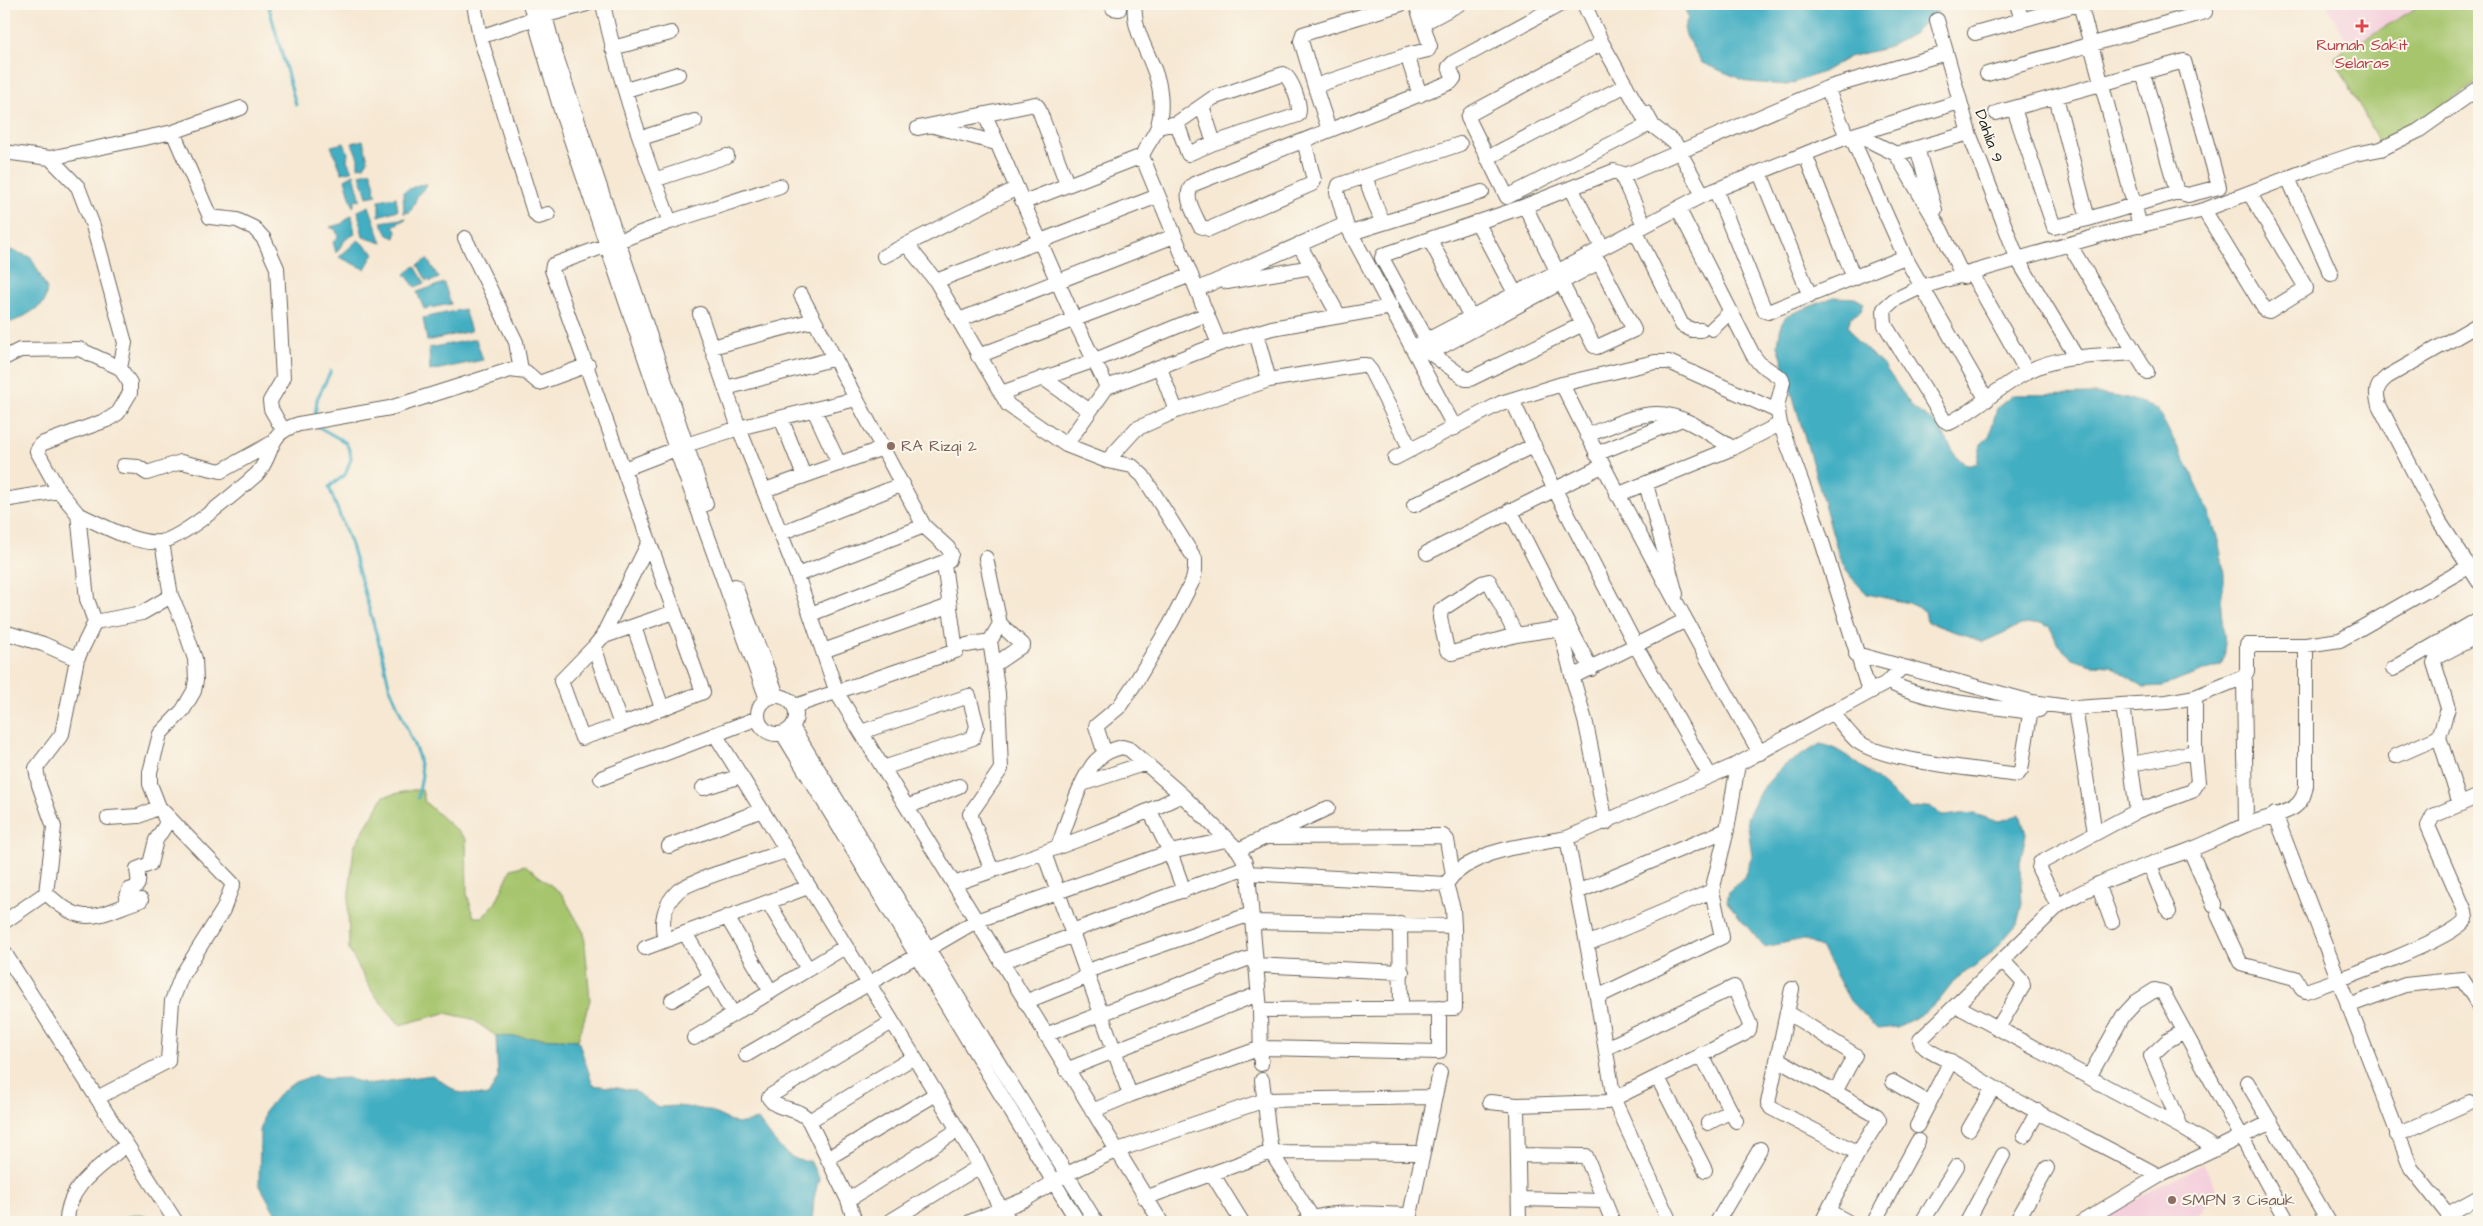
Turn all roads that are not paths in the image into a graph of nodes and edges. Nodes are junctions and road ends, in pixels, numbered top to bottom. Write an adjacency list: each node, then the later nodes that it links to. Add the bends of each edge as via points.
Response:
1 (474, 4): 20 (street)
2 (530, 4): 15 (street)
3 (587, 4): 15 (street)
4 (603, 4): 23 (street)
5 (1135, 4): 45 (street, via 1138,31 1160,90)
6 (1401, 4): 31 (street, via 1303,34 1301,41)
7 (1416, 4): 25 (street, via 1430,46 1428,50)
8 (1426, 4): 9 (street, via 1431,19)
9 (1459, 4)
10 (1561, 4): 35 (street, via 1454,62 1449,67 1454,78 1451,82)
11 (1584, 4): 21 (street); 56 (street, via 1595,17 1653,126)
12 (2017, 4): 17 (street)
13 (2079, 4): 17 (street); 22 (street)
14 (2202, 4): 22 (street, via 2205,12)
15 (540, 13): 20 (street); 96 (street, via 561,110)
16 (1937, 20): 24 (street, Dahlia 9)
17 (2022, 20): 19 (street)
18 (671, 33): 23 (street)
19 (1975, 33)
20 (480, 37): 83 (street, via 534,212 538,217)
21 (1602, 43): 30 (street); 63 (street, via 1470,114 1468,118)
22 (2090, 44): 28 (street); 29 (street)
23 (612, 48): 34 (street)
24 (1946, 54): 32 (street); 37 (street, Dahlia 9)
25 (1407, 55): 31 (street); 35 (street)
26 (2143, 73): 29 (street); 74 (street); 74 (street, via 2184,61 2219,187 2188,195)
27 (678, 74): 34 (street)
28 (1987, 74)
29 (2102, 84): 36 (street); 79 (street)
30 (1626, 85): 63 (street); 63 (street, via 1647,123 1645,129 1509,197)
31 (1315, 87): 46 (street)
32 (1827, 88): 49 (street); 56 (street)
33 (2479, 88): 67 (street, via 2403,140)
34 (626, 90): 50 (street)
35 (1420, 95): 46 (street)
36 (2056, 97): 40 (street); 84 (street)
37 (1959, 102): 48 (street, Dahlia 9); 49 (street)
38 (1202, 106): 44 (street); 53 (street); 53 (street, via 1213,98 1283,74 1289,78 1300,109 1298,115)
39 (241, 108): 47 (street)
40 (2014, 109): 41 (street); 84 (street, via 2054,227)
41 (1996, 113)
42 (986, 115): 52 (street); 52 (street, via 924,127); 69 (street, via 1034,104 1038,107)
43 (694, 121): 50 (street)
44 (1177, 123): 45 (street); 53 (street, via 1188,154)
45 (1158, 127): 61 (street)
46 (1329, 130): 51 (street)
47 (173, 132): 62 (street); 161 (street, via 210,217 237,220 254,228 264,239 277,268 283,379 270,401)
48 (1969, 134): 55 (street); 103 (street, Dahlia 9)
49 (1852, 136): 58 (street); 59 (street); 102 (street)
50 (641, 138): 68 (street)
51 (1304, 141): 51 (street, via 1190,187 1188,195 1200,226 1209,229 1312,184 1314,180)
52 (996, 143): 71 (street)
53 (1214, 143)
54 (1460, 144): 66 (street)
55 (1917, 148): 59 (street); 91 (street)
56 (1681, 151): 65 (street, via 1626,175); 75 (street)
57 (4, 152): 62 (street)
58 (1805, 154): 64 (street); 109 (street)
59 (1896, 154): 91 (street)
60 (727, 156): 68 (street)
61 (1142, 156): 69 (street); 77 (street)
62 (50, 158): 139 (street, via 78,187 93,226 125,344)
63 (1487, 158)
64 (1760, 173): 75 (street); 116 (street)
65 (1621, 174): 72 (street, via 1614,171); 89 (street)
66 (1365, 177): 86 (street); 90 (street, via 1337,188)
67 (2288, 178): 76 (street); 105 (street)
68 (654, 180): 85 (street)
69 (1067, 184): 78 (street)
70 (780, 186): 85 (street)
71 (1017, 188): 78 (street); 99 (street)
72 (1571, 188): 80 (street); 100 (street)
73 (1482, 192): 86 (street)
74 (2177, 192): 79 (street)
75 (1710, 193): 81 (street); 116 (street, via 1765,310 1773,312)
76 (2250, 194): 82 (street); 82 (street, via 2306,288 2269,311)
77 (1158, 196): 92 (street); 95 (street)
78 (1024, 202): 95 (street)
79 (2134, 205): 84 (street); 88 (street)
80 (1525, 206): 87 (street); 108 (street)
81 (1678, 208): 89 (street); 118 (street)
82 (2204, 210): 88 (street)
83 (548, 214)
84 (2088, 219)
85 (670, 222): 96 (street)
86 (1382, 222): 90 (street)
87 (1478, 222): 94 (street); 114 (street)
88 (2140, 226): 98 (street)
89 (1639, 227): 100 (street); 118 (street, via 1682,326 1707,330)
90 (1349, 228): 97 (street); 117 (street)
91 (1941, 230): 107 (street)
92 (1174, 236): 106 (street); 111 (street)
93 (465, 238): 141 (street, via 516,342)
94 (1430, 240): 122 (street); 131 (street, via 1382,258)
95 (1042, 243): 110 (street); 111 (street)
96 (613, 244): 138 (street, via 553,265 552,270); 166 (street)
97 (1299, 244): 104 (street); 112 (street)
98 (2069, 244): 103 (street); 132 (street)
99 (907, 245): 101 (street); 110 (street)
100 (1602, 247): 108 (street)
101 (884, 256)
102 (1905, 257): 109 (street); 113 (street)
103 (2018, 260): 107 (street); 136 (street, Dahlia 9)
104 (1312, 267): 112 (street); 121 (street)
105 (2331, 274)
106 (1191, 275): 112 (street); 123 (street)
107 (1967, 275): 113 (street); 142 (street)
108 (1559, 277): 114 (street); 126 (street); 126 (street, via 1599,262 1634,327 1597,348); 131 (street)
109 (1854, 278): 116 (street)
110 (936, 281): 125 (street)
111 (1058, 283): 123 (street); 125 (street)
112 (1201, 287): 120 (street)
113 (1921, 287): 152 (street); 152 (street, via 1888,304 1884,309 1885,325 1944,420 1948,422)
114 (1515, 294): 122 (street)
115 (801, 295): 124 (street)
116 (1810, 296)
117 (1392, 307): 121 (street); 131 (street)
118 (1729, 313): 156 (street, via 1756,360 1783,382)
119 (700, 314): 130 (street)
120 (1207, 314): 129 (street); 137 (street)
121 (1339, 316): 128 (street)
122 (1471, 317): 131 (street)
123 (1074, 319): 133 (street); 137 (street)
124 (814, 320): 130 (street); 135 (street)
125 (959, 320): 133 (street)
126 (1583, 324): 131 (street, via 1470,379)
127 (2479, 324): 194 (street, via 2387,377 2375,393 2439,521)
128 (1256, 333): 129 (street); 145 (street)
129 (1219, 344): 140 (street)
130 (712, 347): 148 (street)
131 (1422, 347): 160 (street)
132 (2133, 353): 136 (street); 143 (street)
133 (978, 356): 149 (street)
134 (4, 358): 139 (street, via 20,350 79,349)
135 (834, 358): 148 (street); 150 (street)
136 (2077, 358): 142 (street)
137 (1093, 360): 144 (street); 147 (street)
138 (588, 365): 141 (street, via 539,384); 175 (street)
139 (120, 368): 181 (street, via 130,387 118,413 38,447 38,454)
140 (1160, 368): 147 (street); 154 (street)
141 (521, 370): 161 (street, via 510,370 390,408)
142 (2027, 372): 152 (street)
143 (2147, 372)
144 (1043, 378): 149 (street); 155 (street)
145 (1269, 380): 154 (street); 169 (street, via 1366,365)
146 (1562, 384): 151 (street); 156 (street, via 1655,362 1669,362); 162 (street)
147 (1107, 387): 155 (street)
148 (726, 388): 159 (street)
149 (1001, 393): 164 (street, via 1008,405)
150 (856, 399): 153 (street); 167 (street)
151 (1512, 400): 160 (street); 165 (street)
152 (1987, 400)
153 (814, 410): 157 (street); 173 (street)
154 (1176, 410): 172 (street, via 1136,429)
155 (1090, 411): 164 (street)
156 (1779, 417): 168 (street); 217 (street, via 1812,510)
157 (782, 418): 159 (street); 176 (street)
158 (1682, 419): 162 (street, via 1661,414 1644,416); 168 (street); 171 (street)
159 (739, 428): 166 (street); 180 (street)
160 (1455, 428): 169 (street)
161 (283, 430): 163 (street)
162 (1587, 436): 171 (street)
163 (272, 443): 174 (street, via 221,471 181,462 147,473 138,467); 189 (street, via 257,474 223,504)
164 (1066, 445): 172 (street)
165 (1534, 445): 179 (street); 184 (street)
166 (681, 447): 175 (street); 228 (street)
167 (883, 448): 173 (street); 177 (street)
168 (1733, 448): 178 (street)
169 (1411, 450): 170 (street)
170 (1395, 458)
171 (1599, 460): 179 (street); 182 (street)
172 (1107, 461): 244 (street, via 1132,466 1143,476 1194,559 1195,570 1171,623 1137,680 1119,707 1096,726)
173 (839, 464): 176 (street)
174 (123, 466)
175 (624, 469): 190 (street)
176 (804, 476): 180 (street)
177 (903, 484): 187 (street); 188 (street)
178 (1646, 484): 182 (street); 198 (street, via 1676,592)
179 (1554, 488): 185 (street); 215 (street)
180 (765, 490): 188 (street)
181 (59, 491): 183 (street); 186 (street)
182 (1618, 495): 198 (street)
183 (4, 500)
184 (1414, 505)
185 (1510, 510): 191 (street); 207 (street)
186 (78, 514): 189 (street, via 143,540); 204 (street, via 87,599)
187 (924, 526): 193 (street, via 950,551 951,558); 195 (street)
188 (781, 533): 195 (street)
189 (162, 542): 197 (street)
190 (649, 542): 200 (street); 212 (street)
191 (1427, 553)
192 (986, 558): 205 (street)
193 (944, 564): 199 (street); 201 (street)
194 (2470, 566): 196 (street); 214 (street, via 2348,636)
195 (798, 575): 201 (street)
196 (2479, 582)
197 (171, 596): 204 (street, via 137,614); 259 (street, via 192,649 196,680 194,691 183,710 160,734 150,772 150,784)
198 (1674, 600): 203 (street)
199 (949, 606): 216 (street); 227 (street, via 956,651)
200 (674, 612): 206 (street); 234 (street, via 702,692)
201 (811, 614): 216 (street)
202 (2479, 619): 222 (street)
203 (1684, 620): 215 (street); 243 (street)
204 (95, 622): 218 (street)
205 (1000, 624): 211 (street); 219 (street, via 1023,645)
206 (634, 627): 212 (street); 234 (street)
207 (1564, 628): 209 (street); 221 (street); 224 (street)
208 (4, 632): 218 (street)
209 (1516, 635): 209 (street, via 1488,581 1444,607 1440,614 1449,652)
210 (2479, 636): 241 (street, via 2437,658 2434,663 2448,708)
211 (990, 641): 213 (street); 219 (street)
212 (598, 642): 237 (street); 237 (street, via 563,678 562,683 582,738)
213 (967, 645)
214 (2306, 645): 223 (street, via 2247,645); 265 (street, via 2304,796 2292,808)
215 (1636, 646): 221 (street); 251 (street)
216 (823, 651): 227 (street)
217 (1856, 654): 220 (street); 226 (street)
218 (77, 659): 292 (street, via 62,734 36,768 54,827)
219 (994, 665): 283 (street, via 1001,768 970,814)
220 (1901, 668): 225 (street); 232 (street)
221 (1591, 669): 224 (street)
222 (2392, 669)
223 (2244, 677): 229 (street); 268 (street)
224 (1573, 679): 267 (street, via 1586,724)
225 (1888, 682): 226 (street); 232 (street, via 1915,694)
226 (1869, 691): 235 (street)
227 (837, 693): 231 (street); 239 (street)
228 (772, 697): 231 (street, via 788,698); 236 (street, via 759,707)
229 (2195, 697): 230 (street); 242 (street)
230 (2123, 705): 233 (street); 248 (street)
231 (795, 706): 238 (street, via 797,717)
232 (2031, 707): 233 (street); 235 (street, via 2021,770 2017,775 1875,750 1856,740)
233 (2068, 707): 270 (street)
234 (662, 708): 237 (street)
235 (1832, 712): 243 (street)
236 (758, 718): 238 (street, via 767,732); 240 (street)
237 (621, 725)
238 (788, 730): 312 (street)
239 (861, 732): 249 (street); 249 (street, via 970,696 977,726 973,738)
240 (715, 734): 250 (street); 252 (street)
241 (2439, 738): 245 (street); 258 (street)
242 (2195, 752): 248 (street); 264 (street, via 2196,787)
243 (1760, 753): 247 (street)
244 (1105, 754): 246 (street, via 1122,747); 253 (street, via 1096,760)
245 (2396, 756)
246 (1143, 764): 253 (street); 256 (street)
247 (1738, 764): 251 (street); 269 (street)
248 (2131, 764): 264 (street)
249 (883, 768): 260 (street)
250 (740, 776): 255 (street); 262 (street)
251 (1710, 776): 267 (street)
252 (601, 778)
253 (1082, 784): 275 (street)
254 (959, 786): 260 (street)
255 (703, 788)
256 (1182, 795): 263 (street); 273 (street)
257 (2479, 796): 258 (street)
258 (2460, 804): 320 (street, via 2432,816 2428,826 2466,919 2444,936)
259 (159, 806): 266 (street, via 140,816); 295 (street, via 166,828 156,840 150,864 137,869 139,885 129,890); 363 (street, via 233,884 223,910 179,984 172,1002 168,1061)
260 (906, 807): 285 (street)
261 (1328, 808): 271 (street)
262 (762, 810): 274 (street); 278 (street)
263 (1150, 811): 275 (street); 280 (street)
264 (2137, 811): 270 (street)
265 (2275, 814): 268 (street); 320 (street)
266 (108, 818)
267 (1606, 823): 272 (street)
268 (2246, 825): 277 (street)
269 (1727, 830): 289 (street); 291 (street)
270 (2095, 832): 296 (street, via 2038,866)
271 (1265, 837): 276 (street); 284 (street, via 1443,836 1447,840)
272 (1567, 838): 284 (street, via 1488,854); 291 (street)
273 (1226, 840): 276 (street); 280 (street)
274 (669, 846)
275 (1058, 847): 279 (street)
276 (1238, 850): 282 (street)
277 (2190, 850): 281 (street); 320 (street, via 2240,962 2295,978 2306,991)
278 (786, 851): 287 (street); 307 (street, via 679,889 665,910 662,922)
279 (1044, 852): 283 (street); 288 (street)
280 (1170, 852): 288 (street); 290 (street)
281 (2150, 865): 286 (street); 297 (street)
282 (1247, 870): 284 (street); 290 (street); 299 (street)
283 (992, 871): 285 (street)
284 (1449, 879): 304 (street)
285 (954, 884): 300 (street)
286 (2098, 884): 296 (street); 302 (street)
287 (808, 887): 294 (street); 309 (street)
288 (1058, 890): 300 (street); 306 (street)
289 (1712, 891): 308 (street); 325 (street, via 1722,937)
290 (1184, 892): 306 (street)
291 (1578, 892): 308 (street)
292 (46, 893): 295 (street, via 66,911 80,915 93,917); 301 (street)
293 (141, 900): 295 (street)
294 (768, 902): 298 (street); 316 (street)
295 (124, 906)
296 (2058, 906): 314 (street)
297 (2169, 912)
298 (727, 917): 305 (street); 323 (street)
299 (1252, 918): 303 (street); 313 (street); 318 (street)
300 (976, 921): 312 (street); 315 (street)
301 (4, 922)
302 (2112, 922)
303 (1400, 924): 304 (street); 317 (street)
304 (1454, 926): 332 (street, via 1456,1007)
305 (685, 933): 307 (street); 319 (street)
306 (1073, 933): 315 (street); 318 (street)
307 (665, 940): 310 (street)
308 (1587, 944): 325 (street)
309 (845, 947): 316 (street); 321 (street)
310 (644, 948)
311 (4, 952): 363 (street)
312 (922, 952): 321 (street); 397 (street); 400 (street)
313 (1255, 961): 317 (street); 324 (street); 336 (street)
314 (2003, 961): 329 (street); 338 (street, via 2023,986)
315 (1001, 962): 327 (street)
316 (808, 969): 323 (street)
317 (1402, 972): 331 (street)
318 (1088, 974): 327 (street); 336 (street)
319 (711, 977): 326 (street); 335 (street)
320 (2337, 981): 330 (street)
321 (867, 984): 337 (street); 346 (street)
322 (1792, 988): 334 (street)
323 (770, 992): 335 (street)
324 (1258, 994): 333 (street); 344 (street)
325 (1597, 997): 343 (street)
326 (672, 1000)
327 (1025, 1002): 340 (street)
328 (2479, 1005): 330 (street, via 2462,978 2405,985)
329 (1957, 1006): 338 (street); 349 (street, via 1920,1040 1924,1047)
330 (2348, 1006): 379 (street)
331 (1401, 1008): 332 (street); 333 (street)
332 (1438, 1008): 342 (street, via 1440,1052)
333 (1260, 1010): 342 (street)
334 (1787, 1012): 348 (street); 359 (street, via 1855,1055)
335 (733, 1014): 341 (street)
336 (1101, 1014): 340 (street); 344 (street)
337 (892, 1022): 347 (street); 372 (street, via 770,1096 775,1105 801,1112)
338 (1998, 1028): 353 (street)
339 (2184, 1031): 353 (street, via 2163,992 2155,990 2136,1002 2123,1016); 376 (street, via 2167,1041 2152,1056); 381 (street)
340 (1045, 1035): 351 (street)
341 (694, 1038)
342 (1262, 1048): 350 (street); 361 (street)
343 (1606, 1048): 345 (street, via 1734,987 1750,1025 1749,1030); 365 (street)
344 (1115, 1051): 351 (street); 361 (street)
345 (1701, 1054): 354 (street); 374 (street, via 1734,1116)
346 (746, 1055)
347 (914, 1057): 360 (street); 372 (street)
348 (1778, 1059): 359 (street); 389 (street, via 1768,1099 1771,1108)
349 (1951, 1061): 358 (street); 368 (street)
350 (1260, 1064)
351 (1066, 1070): 370 (street)
352 (1440, 1072): 362 (street)
353 (2089, 1077): 376 (street)
354 (1658, 1078): 365 (street); 396 (street)
355 (1262, 1080): 364 (street)
356 (1893, 1082): 368 (street)
357 (2247, 1082): 373 (street)
358 (1993, 1088): 371 (street); 377 (street)
359 (1835, 1092): 389 (street, via 1879,1120)
360 (936, 1094): 378 (street); 392 (street)
361 (1130, 1095): 370 (street)
362 (1434, 1097): 364 (street); 388 (street)
363 (97, 1098): 383 (street)
364 (1265, 1100): 386 (street); 387 (street)
365 (1614, 1100): 369 (street, via 1597,1104); 422 (street)
366 (1490, 1102): 369 (street)
367 (2470, 1102): 379 (street)
368 (1929, 1103): 375 (street)
369 (1517, 1105): 390 (street)
370 (1092, 1111): 386 (street)
371 (2038, 1111): 380 (street); 399 (street)
372 (809, 1121): 392 (street)
373 (2271, 1122): 381 (street); 431 (street)
374 (1708, 1123)
375 (1917, 1126)
376 (2181, 1127): 384 (street)
377 (1969, 1129)
378 (958, 1130): 393 (street); 404 (street)
379 (2397, 1135): 408 (street, via 2411,1168)
380 (2024, 1136)
381 (2242, 1137): 384 (street); 430 (street)
382 (1918, 1141): 425 (street)
383 (126, 1145): 410 (street, via 72,1194 68,1202); 411 (street)
384 (2216, 1148): 399 (street)
385 (1760, 1149): 423 (street)
386 (1116, 1151): 397 (street); 402 (street)
387 (1271, 1152): 388 (street); 398 (street); 409 (street)
388 (1422, 1153): 409 (street, via 1410,1215 1332,1215)
389 (1858, 1153): 407 (street)
390 (1518, 1155): 403 (street); 405 (street, via 1586,1156)
391 (2003, 1155): 427 (street)
392 (828, 1158): 404 (street)
393 (980, 1166): 406 (street); 413 (street)
394 (1957, 1166): 426 (street)
395 (2047, 1168): 428 (street)
396 (1705, 1170)
397 (1067, 1174): 400 (street); 417 (street)
398 (1213, 1175): 402 (street); 419 (street)
399 (2159, 1176): 429 (street)
400 (1055, 1182): 406 (street, via 1026,1199); 416 (street)
401 (2479, 1197): 408 (street)
402 (1145, 1198): 418 (street)
403 (1519, 1199): 405 (street); 420 (street)
404 (848, 1200): 412 (street)
405 (1605, 1201): 421 (street)
406 (1000, 1208): 414 (street); 415 (street)
407 (1825, 1217): 424 (street)
408 (2451, 1218)
409 (1311, 1221)
410 (67, 1222)
411 (176, 1222)
412 (855, 1222)
413 (889, 1222)
414 (970, 1222)
415 (1011, 1222)
416 (1078, 1222)
417 (1096, 1222)
418 (1161, 1222)
419 (1242, 1222)
420 (1519, 1222)
421 (1613, 1222)
422 (1670, 1222)
423 (1717, 1222)
424 (1848, 1222)
425 (1874, 1222)
426 (1922, 1222)
427 (1967, 1222)
428 (2016, 1222)
429 (2082, 1222)
430 (2288, 1222)
431 (2329, 1222)

